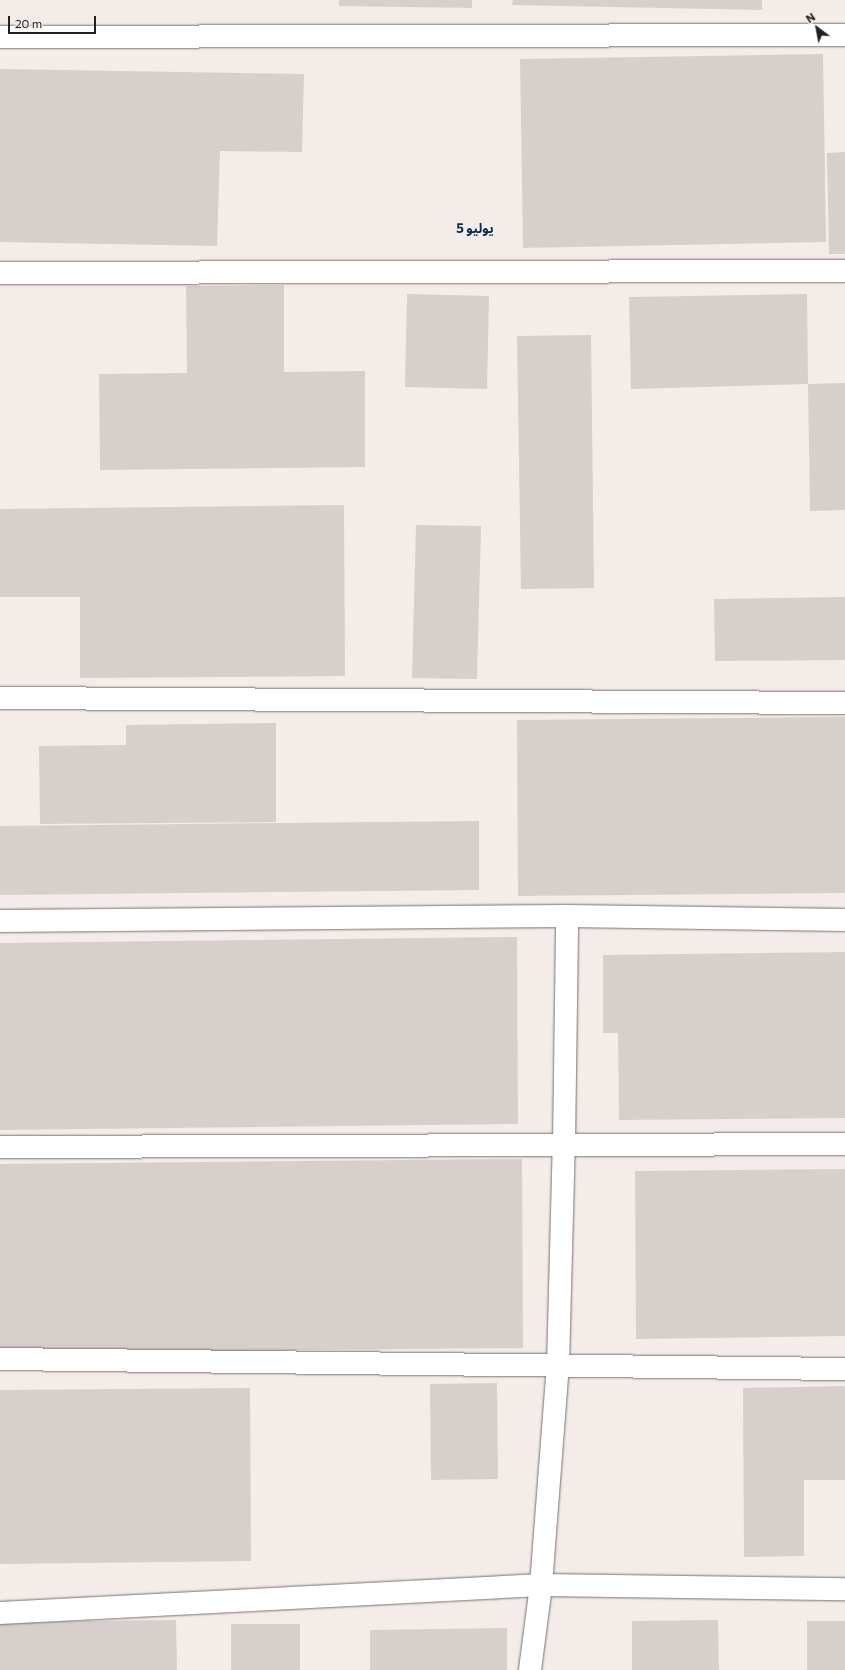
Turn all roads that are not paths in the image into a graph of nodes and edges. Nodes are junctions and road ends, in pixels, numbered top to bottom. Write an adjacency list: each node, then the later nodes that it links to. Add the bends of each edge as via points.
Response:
1 (845, 35): 2 (street)
2 (0, 37)
3 (845, 271): 4 (street)
4 (0, 273)
5 (0, 698): 6 (street)
6 (845, 703)
7 (567, 916): 8 (street); 9 (street); 10 (street)
8 (845, 920)
9 (0, 921)
10 (564, 1144): 11 (street); 12 (street); 14 (street)
11 (845, 1144)
12 (0, 1147)
13 (0, 1359): 14 (street)
14 (558, 1366): 15 (street); 16 (street)
15 (845, 1369)
16 (541, 1585): 17 (street); 18 (street); 19 (street)
17 (845, 1589)
18 (0, 1613)
19 (530, 1670)

